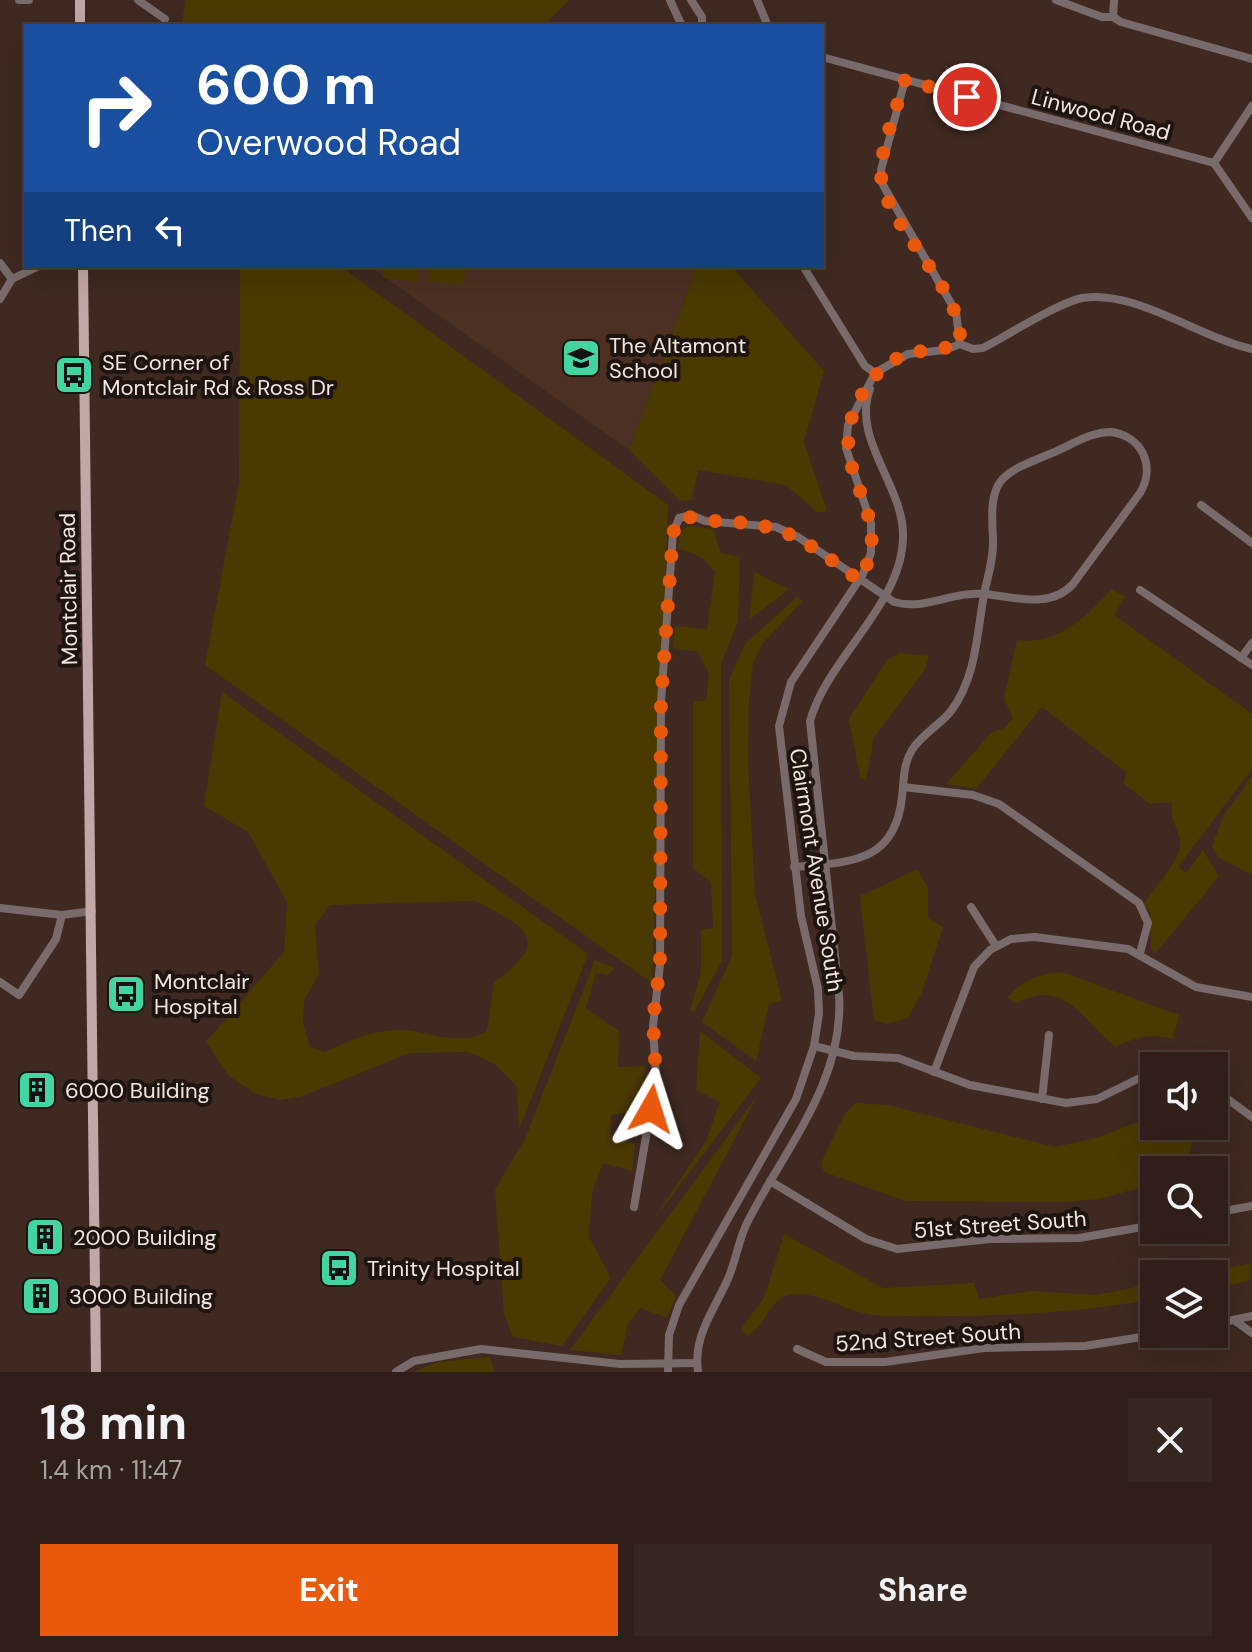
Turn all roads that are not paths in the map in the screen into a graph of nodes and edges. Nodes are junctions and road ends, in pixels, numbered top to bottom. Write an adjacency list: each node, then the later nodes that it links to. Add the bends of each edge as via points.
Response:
1 (19, 0): 2 (street)
2 (29, 0)
3 (80, 0): 12 (main road)
4 (138, 0): 11 (street)
5 (670, 0): 13 (street)
6 (691, 0): 14 (street)
7 (757, 0): 15 (street)
8 (1056, 0): 10 (street)
9 (1114, 0): 10 (street)
10 (1113, 17): 17 (street)
11 (165, 19)
12 (80, 24)
13 (681, 24)
14 (702, 24)
15 (767, 24)
16 (824, 58): 18 (street, Linwood Road)
17 (1252, 59)
18 (905, 80): 20 (street, Linwood Road); 28 (street, via 881,170 883,185 956,312)
19 (1252, 106): 20 (street)
20 (1214, 163): 21 (street)
21 (1252, 218)
22 (0, 263): 26 (street)
23 (35, 268): 26 (street)
24 (83, 268): 45 (main road, Montclair Road)
25 (804, 268): 30 (street, via 865,366)
26 (12, 279): 27 (street)
27 (0, 299)
28 (960, 344): 29 (street, via 983,348 1079,299 1099,297 1128,302); 30 (street, via 908,354)
29 (1252, 349)
30 (875, 373): 33 (street, Clairmont Avenue South, via 853,413 846,448 872,530 871,553); 36 (street, Clairmont Avenue South, via 865,419 900,509 904,538 899,566)
31 (1201, 505): 32 (street)
32 (1252, 543)
33 (859, 580): 36 (street); 42 (street, Clairmont Avenue South, via 796,674 781,707 779,746); 61 (street, via 776,527 691,515 679,518 673,533 661,702 656,1078)
34 (1140, 590): 38 (street)
35 (984, 594): 35 (street, via 992,550 990,507 1004,477 1098,433 1124,435 1138,445 1147,466 1143,488 1069,588 1043,600); 36 (street, via 960,593 910,607); 40 (street, via 966,685 947,715 912,750)
36 (884, 596): 41 (street, Clairmont Avenue South, via 823,688 810,721)
37 (1252, 643): 38 (street)
38 (1241, 658): 39 (street)
39 (1252, 665)
40 (903, 787): 41 (street, via 898,822 883,845 863,858); 48 (street, via 973,795 1021,817 1139,903 1148,923)
41 (824, 864): 42 (street); 53 (street, Clairmont Avenue South, via 839,1003)
42 (794, 867): 52 (street, Clairmont Avenue South, via 818,989)
43 (971, 907): 47 (street)
44 (0, 908): 46 (street)
45 (92, 911): 46 (street); 73 (main road, Montclair Road)
46 (62, 915): 49 (street, via 56,939 19,995)
47 (996, 946): 48 (street, via 1035,937); 54 (street, via 970,974)
48 (1140, 953): 50 (street, via 1196,987)
49 (0, 982)
50 (1252, 997)
51 (1049, 1035): 56 (street)
52 (814, 1046): 53 (street); 71 (street, Clairmont Avenue South, via 796,1099 679,1305 669,1335)
53 (832, 1051): 54 (street, via 898,1058); 59 (street, Clairmont Avenue South, via 817,1101)
54 (934, 1072): 56 (street)
55 (1140, 1077): 56 (street, via 1089,1101)
56 (1042, 1099)
57 (1228, 1099): 58 (street)
58 (1252, 1117)
59 (770, 1181): 63 (street, 51st Street South, via 866,1239 897,1249 990,1239 1067,1239); 72 (street, Clairmont Avenue South, via 706,1320)
60 (1252, 1206): 62 (street)
61 (634, 1207)
62 (1228, 1210)
63 (1140, 1227)
64 (1252, 1316): 65 (street)
65 (1234, 1320): 66 (street); 67 (street)
66 (1228, 1321)
67 (1252, 1333)
68 (1140, 1337): 70 (street, 52nd Street South, via 1085,1346 984,1348)
69 (797, 1349): 70 (street, 52nd Street South, via 826,1362)
70 (897, 1362): 75 (street)
71 (667, 1368): 72 (street); 74 (street, via 481,1349 414,1361)
72 (697, 1368)
73 (96, 1372)
74 (396, 1372)
75 (893, 1372)

